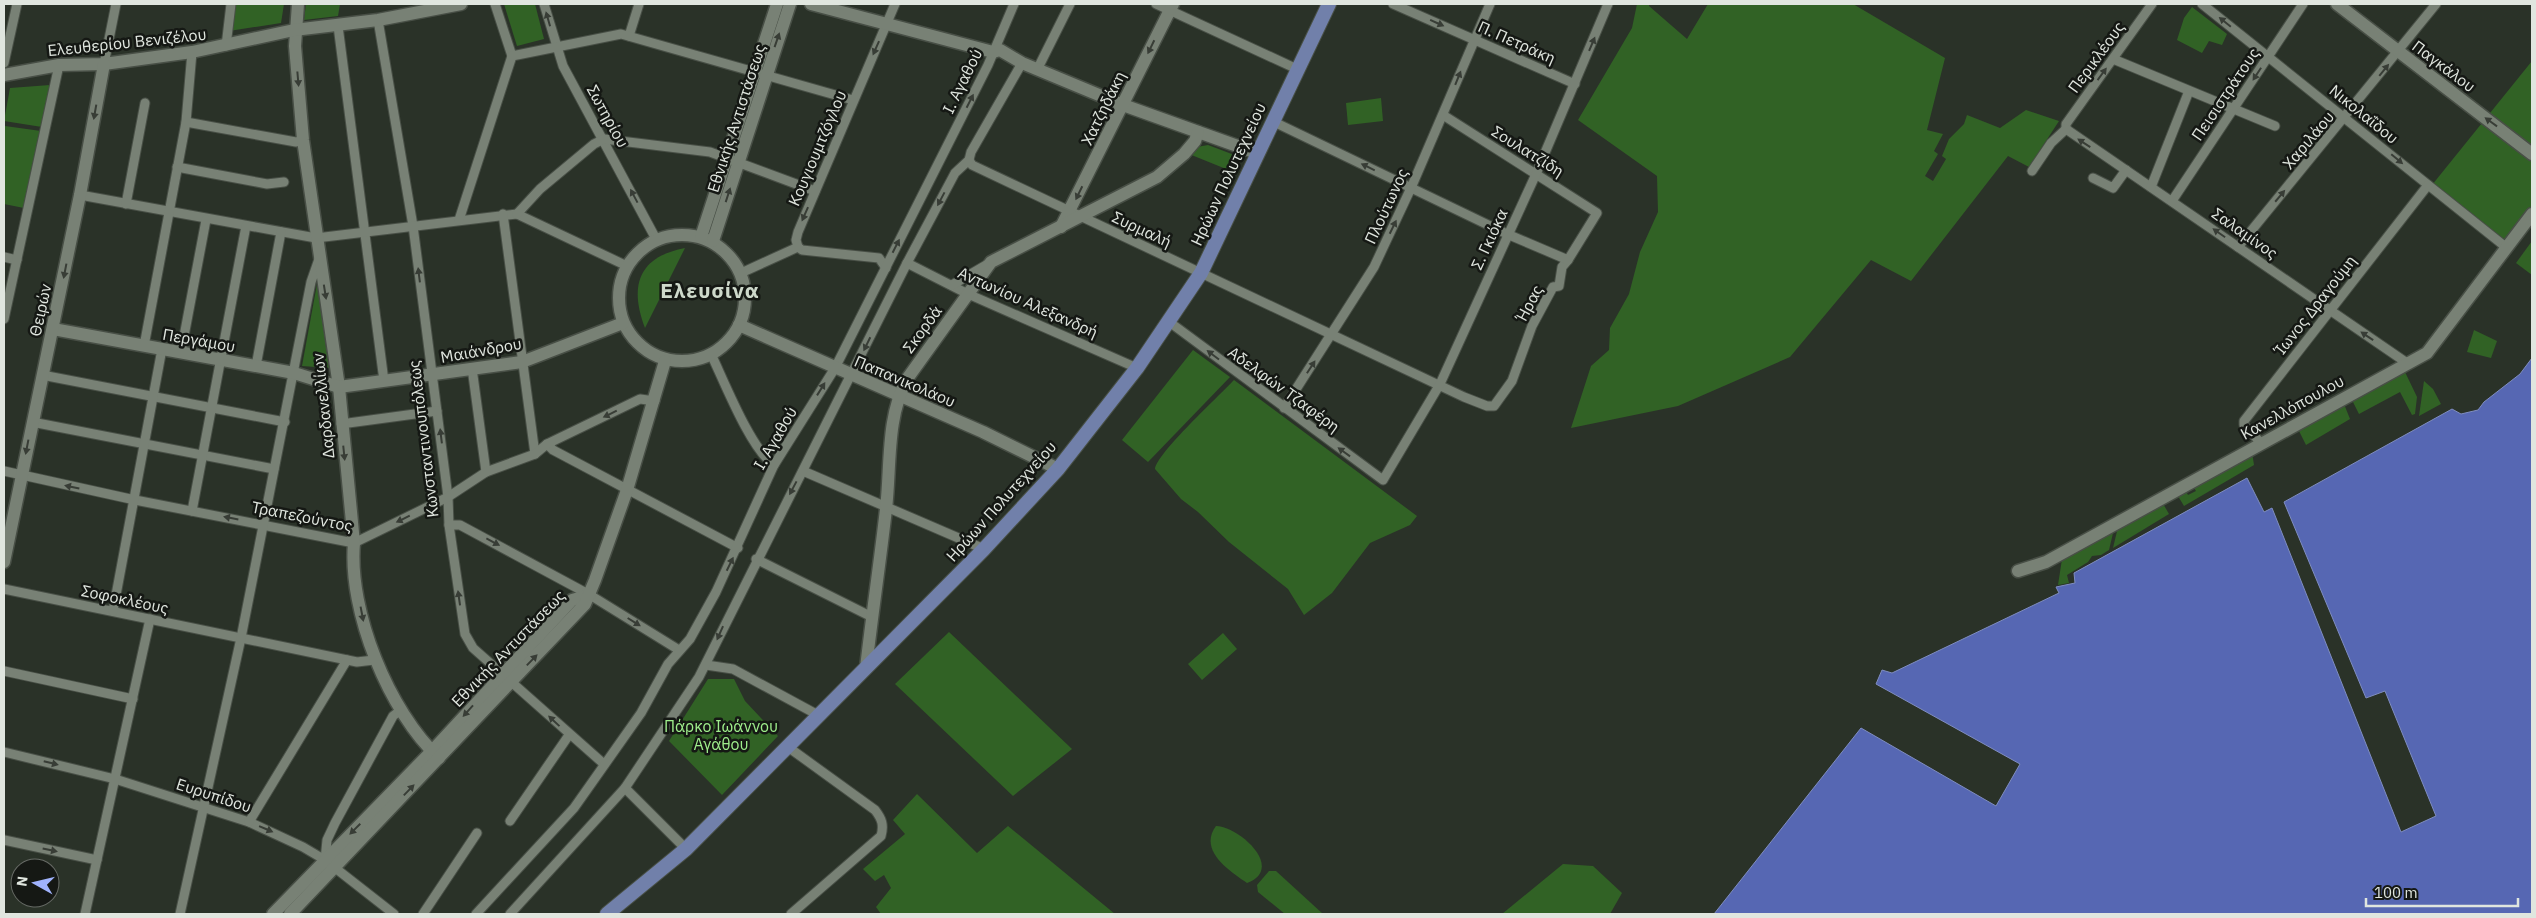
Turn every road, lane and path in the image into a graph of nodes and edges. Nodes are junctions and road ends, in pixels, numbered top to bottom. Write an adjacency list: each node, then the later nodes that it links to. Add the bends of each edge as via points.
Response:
1 (16, 4): 41 (street)
2 (116, 4): 42 (street)
3 (231, 4): 32 (street)
4 (298, 4): 29 (street, Δαρδανελλίων)
5 (460, 4): 26 (street, Ελευθερίου Βενιζέλου)
6 (495, 4): 37 (street)
7 (544, 4): 33 (street, Σωτηρίου, one-way to 7)
8 (639, 4): 30 (street)
9 (776, 4): 47 (street, Εθνικής Αντιστάσεως)
10 (790, 4): 47 (street, Εθνικής Αντιστάσεως, one-way to 10)
11 (811, 4): 27 (street)
12 (895, 4): 27 (street, Κουγιουμτζόγλου)
13 (1014, 4): 35 (street, Ι. Αγαθού)
14 (1070, 4): 44 (street)
15 (1156, 4): 25 (street)
16 (1329, 4): 45 (main road, Ηρώων Πολυτεχνείου)
17 (1393, 4): 31 (street, Π. Πετράκη, one-way to 31)
18 (1490, 4): 31 (street, Πλούτωνος)
19 (1608, 4): 48 (street, Σ. Γκιόκα, one-way to 19)
20 (2152, 4): 39 (street, Περικλέους)
21 (2202, 4): 38 (street, Νικολαΐδου, one-way to 21)
22 (2303, 4): 38 (street, Πεισιστράτους)
23 (2337, 4): 36 (street, Παγκάλου)
24 (2436, 4): 36 (street, Χαριλάου)
25 (1171, 7): 45 (street); 52 (street, Χατζηδάκη, one-way to 52)
26 (378, 20): 28 (street, Ελευθερίου Βενιζέλου); 89 (street, Κωνσταντινουπόλεως)
27 (887, 24): 35 (street); 50 (street, Κουγιουμτζόγλου, one-way to 50)
28 (338, 26): 29 (street, Ελευθερίου Βενιζέλου); 91 (street)
29 (294, 30): 32 (street, Ελευθερίου Βενιζέλου); 62 (street, Δαρδανελλίων, one-way to 62)
30 (629, 36): 33 (street, via 621,34); 47 (street)
31 (1474, 39): 48 (street, Π. Πετράκη); 54 (street, Πλούτωνος, one-way to 31)
32 (226, 46): 34 (street, Ελευθερίου Βενιζέλου)
33 (556, 46): 37 (street); 61 (street, Σωτηρίου, via 563,66)
34 (192, 52): 42 (street, Ελευθερίου Βενιζέλου); 57 (street)
35 (993, 52): 40 (street, via 1000,50); 106 (street, Ι. Αγαθού, one-way to 35)
36 (2398, 52): 55 (street, Χαριλάου, one-way to 36); 63 (street, Παγκάλου, one-way to 36)
37 (512, 56): 87 (street)
38 (2268, 57): 53 (street, Πεισιστράτους, one-way to 53); 55 (street, Νικολαΐδου)
39 (2113, 58): 49 (street); 59 (street, Περικλέους, one-way to 39, via 2066,124)
40 (1022, 62): 44 (street); 66 (street)
41 (4, 63)
42 (104, 64): 43 (street, Ελευθερίου Βενιζέλου); 77 (street, Θειρών, one-way to 77)
43 (59, 65): 46 (street, Ελευθερίου Βενιζέλου); 101 (street)
44 (1038, 68): 52 (street)
45 (1297, 68): 56 (main road, Ηρώων Πολυτεχνείου)
46 (4, 74)
47 (760, 74): 50 (street); 65 (street, Εθνικής Αντιστάσεως)
48 (1575, 84): 70 (street, Σ. Γκιόκα)
49 (2189, 91): 53 (street); 74 (street)
50 (853, 100): 76 (street, Κουγιουμτζόγλου)
51 (145, 103): 79 (street)
52 (1123, 105): 60 (street); 84 (street, Χατζηδάκη, one-way to 84)
53 (2234, 110): 58 (street); 78 (street, Πεισιστράτους)
54 (1443, 116): 70 (street, Σουλατζίδη); 75 (street, Πλούτωνος)
55 (2346, 117): 73 (street, Νικολαΐδου, one-way to 73); 97 (street, Χαριλάου, one-way to 55)
56 (1272, 121): 64 (main road, Ηρώων Πολυτεχνείου); 75 (street, one-way to 56)
57 (186, 122): 62 (street, via 296,142); 67 (street)
58 (2275, 126)
59 (2066, 129): 68 (street, Σαλαμίνος, one-way to 59); 69 (street, Περικλέους, via 2051,143)
60 (1198, 132): 64 (street); 84 (street, Σκορδά, via 1195,142 1157,177)
61 (604, 139): 65 (street, via 710,152); 83 (street, via 540,189); 94 (street, Σωτηρίου, one-way to 61)
62 (303, 140): 93 (street, Δαρδανελλίων)
63 (2531, 152)
64 (1257, 153): 108 (main road, Ηρώων Πολυτεχνείου)
65 (734, 159): 76 (street); 95 (street, Εθνικής Αντιστάσεως)
66 (969, 160): 84 (street, Συρμαλή, via 980,170); 104 (street, one-way to 104, via 955,173)
67 (177, 167): 72 (street, via 267,184); 80 (street)
68 (2126, 170): 71 (street, via 2113,188); 74 (street, Σαλαμίνος)
69 (2032, 171)
70 (1536, 174): 81 (street, Σουλατζίδη); 92 (street, Σ. Γκιόκα)
71 (2093, 178)
72 (284, 182)
73 (2428, 185): 98 (street, Νικολαΐδου); 111 (street, Ίωνος Δραγούμη)
74 (2151, 187): 78 (street, Σαλαμίνος)
75 (1412, 188): 92 (street); 117 (street, Πλούτωνος, one-way to 75, via 1374,267)
76 (815, 191): 96 (street, Κουγιουμτζόγλου, one-way to 96, via 798,232)
77 (80, 195): 79 (street); 116 (street, Θειρών, one-way to 116)
78 (2172, 201): 97 (street, Σαλαμίνος, one-way to 78)
79 (126, 204): 80 (street)
80 (169, 212): 86 (street); 118 (street)
81 (1597, 213): 102 (street, Ήρας)
82 (502, 214): 83 (street); 87 (street); 124 (street)
83 (517, 214): 105 (street)
84 (1075, 214): 103 (street, Σκορδά, via 1061,227); 108 (street, Συρμαλή)
85 (2532, 214): 98 (street, Κανελλόπουλου)
86 (206, 220): 88 (street); 120 (street)
87 (459, 220): 89 (street)
88 (246, 226): 90 (street); 122 (street)
89 (413, 226): 91 (street); 132 (street, Κωνσταντινουπόλεως, one-way to 89)
90 (281, 232): 93 (street); 126 (street)
91 (363, 232): 93 (street); 134 (street)
92 (1507, 234): 102 (street); 135 (street, Σ. Γκιόκα)
93 (316, 238): 100 (street, Δαρδανελλίων)
94 (656, 239): 95 (street, via 676,234); 105 (street, via 641,249)
95 (707, 239): 107 (street, via 726,252)
96 (798, 247): 106 (street, via 879,258); 107 (street)
97 (2238, 247): 111 (street, Σαλαμίνος)
98 (2507, 248): 125 (street, Κανελλόπουλου, via 2427,353)
99 (4, 258): 101 (street)
100 (320, 259): 130 (street, via 311,282); 136 (street, Δαρδανελλίων, one-way to 136)
101 (17, 260): 112 (street)
102 (1568, 260): 140 (street, Ήρας, via 1562,267 1559,286 1553,287 1532,326 1512,381 1494,406)
103 (991, 262): 109 (street); 110 (street, Σκορδά)
104 (907, 263): 109 (street, Αντωνίου Αλεξανδρή); 133 (street, one-way to 133)
105 (627, 266): 114 (street, via 620,280 618,299)
106 (886, 268): 128 (street, Ι. Αγαθού)
107 (741, 273): 115 (street, via 745,306)
108 (1201, 273): 113 (main road, Ηρώων Πολυτεχνείου); 117 (street, Συρμαλή)
109 (952, 285): 110 (street, Αντωνίου Αλεξανδρή)
110 (968, 294): 129 (street, Αντωνίου Αλεξανδρή); 137 (street, Σκορδά, via 906,378)
111 (2330, 310): 125 (street, Σαλαμίνος, one-way to 111); 147 (street, Ίωνος Δραγούμη, via 2244,420 2244,425)
112 (4, 319)
113 (1168, 321): 129 (main road, Ηρώων Πολυτεχνείου); 142 (street, Αδελφών Τζαφέρη, one-way to 113)
114 (623, 323): 123 (street, via 644,349); 124 (street, Μαιάνδρου)
115 (739, 325): 121 (street, via 727,342); 128 (street, Παπανικολάου)
116 (53, 329): 118 (street, Περγάμου); 131 (street, Θειρών)
117 (1332, 335): 135 (street, Συρμαλή); 142 (street, Πλούτωνος, one-way to 117)
118 (144, 346): 119 (street, Περγάμου)
119 (162, 349): 120 (street, Περγάμου); 138 (street)
120 (181, 352): 122 (street, Περγάμου)
121 (711, 354): 123 (street, via 695,360); 152 (street, via 757,446)
122 (221, 360): 126 (street, Περγάμου); 141 (street)
123 (665, 361): 139 (street, Εθνικής Αντιστάσεως)
124 (522, 362): 127 (street, Μαιάνδρου); 150 (street)
125 (2407, 363): 147 (street, Κανελλόπουλου)
126 (256, 366): 130 (street, Περγάμου)
127 (472, 368): 132 (street, Μαιάνδρου); 157 (street)
128 (835, 368): 133 (street, Παπανικολάου); 152 (street, Ι. Αγαθού, one-way to 128)
129 (1137, 368): 154 (main road, Ηρώων Πολυτεχνείου)
130 (294, 373): 136 (street, Περγάμου); 145 (street)
131 (42, 375): 138 (street); 144 (street, Θειρών)
132 (431, 375): 134 (street, Μαιάνδρου); 143 (street, Κωνσταντινουπόλεως)
133 (851, 376): 137 (street, Παπανικολάου); 156 (street)
134 (384, 380): 136 (street, Μαιάνδρου)
135 (1440, 384): 140 (street, Συρμαλή); 159 (street, Σ. Γκιόκα)
136 (339, 387): 146 (street, Δαρδανελλίων)
137 (898, 394): 154 (street, Παπανικολάου); 163 (street, Σκορδά)
138 (152, 396): 141 (street); 149 (street)
139 (655, 401): 148 (street, Τραπεζούντος, one-way to 148, via 640,399); 160 (street, Εθνικής Αντιστάσεως)
140 (1487, 406)
141 (212, 407): 145 (street); 151 (street)
142 (1284, 408): 159 (street, Αδελφών Τζαφέρη, one-way to 142)
143 (437, 411): 146 (street); 161 (street, Κωνσταντινουπόλεως, one-way to 143)
144 (32, 422): 149 (street); 158 (street, Θειρών, one-way to 158)
145 (285, 422): 153 (street)
146 (341, 424): 167 (street, Δαρδανελλίων, one-way to 167)
147 (2261, 443): 172 (street, Κανελλόπουλου, via 2046,562)
148 (547, 444): 150 (street, Τραπεζούντος); 160 (street)
149 (144, 445): 151 (street); 162 (street)
150 (535, 454): 157 (street, Τραπεζούντος)
151 (203, 455): 153 (street); 164 (street)
152 (774, 465): 168 (street, Ι. Αγαθού)
153 (274, 469): 165 (street)
154 (1058, 469): 169 (main road, Ηρώων Πολυτεχνείου)
155 (4, 471): 158 (street, Τραπεζούντος)
156 (803, 471): 163 (street); 170 (street, one-way to 170)
157 (486, 472): 161 (street, Τραπεζούντος)
158 (21, 476): 162 (street, Τραπεζούντος, one-way to 158); 171 (street, Θειρών)
159 (1383, 480)
160 (627, 490): 168 (street); 174 (street, Εθνικής Αντιστάσεως)
161 (448, 497): 166 (street, Κωνσταντινουπόλεως); 167 (street, Τραπεζούντος, one-way to 167)
162 (135, 500): 164 (street, Τραπεζούντος); 175 (street)
163 (886, 507): 169 (street); 176 (street, Σκορδά)
164 (192, 511): 165 (street, Τραπεζούντος, one-way to 164)
165 (264, 524): 167 (street, Τραπεζούντος); 178 (street)
166 (449, 526): 174 (street, one-way to 174, via 460,525); 185 (street, Κωνσταντινουπόλεως, one-way to 166, via 473,648 465,634)
167 (354, 543): 181 (street, Δαρδανελλίων, one-way to 181, via 352,563)
168 (738, 548): 179 (street, Ι. Αγαθού, one-way to 168, via 690,640)
169 (984, 549): 183 (main road, Ηρώων Πολυτεχνείου)
170 (756, 558): 176 (street); 182 (street, one-way to 182)
171 (4, 562)
172 (2018, 571)
173 (4, 589): 175 (street, Σοφοκλέους)
174 (590, 595): 179 (street, one-way to 179); 185 (street, Εθνικής Αντιστάσεως, via 573,617)
175 (113, 611): 177 (street, Σοφοκλέους)
176 (872, 617): 183 (street, Σκορδά)
177 (150, 619): 178 (street, Σοφοκλέους); 186 (street)
178 (241, 638): 180 (street, Σοφοκλέους); 196 (street)
179 (679, 650): 193 (street, Ι. Αγαθού, via 641,713)
180 (347, 660): 181 (street, Σοφοκλέους); 198 (street)
181 (374, 660): 187 (street, Δαρδανελλίων)
182 (706, 666): 188 (street, via 733,669); 195 (street)
183 (866, 668): 188 (main road, Ηρώων Πολυτεχνείου)
184 (4, 671): 186 (street)
185 (506, 678): 189 (street, Κωνσταντινουπόλεως, one-way to 185); 192 (street, Εθνικής Αντιστάσεως)
186 (133, 699): 194 (street)
187 (401, 710): 192 (street, Δαρδανελλίων, via 412,729); 203 (street, via 393,716 327,840)
188 (818, 715): 190 (main road, Ηρώων Πολυτεχνείου)
189 (569, 735): 193 (street, Κωνσταντινουπόλεως); 197 (street)
190 (788, 747): 201 (main road, Ηρώων Πολυτεχνείου); 213 (street, via 874,810 883,824 881,836)
191 (4, 752): 194 (street, Ευρυπίδου, one-way to 194)
192 (436, 754): 203 (street, Εθνικής Αντιστάσεως)
193 (604, 764): 210 (street, Ι. Αγαθού, via 574,808)
194 (115, 779): 196 (street, Ευρυπίδου); 202 (street)
195 (625, 788): 201 (street); 211 (street)
196 (203, 808): 198 (street, Ευρυπίδου); 206 (street)
197 (510, 821)
198 (249, 822): 203 (street, Ευρυπίδου, one-way to 203, via 288,838)
199 (477, 833): 209 (street)
200 (4, 840): 202 (street, one-way to 202)
201 (686, 849): 212 (main road, Ηρώων Πολυτεχνείου)
202 (97, 860): 205 (street)
203 (329, 864): 204 (street, Ευρυπίδου); 207 (street, Εθνικής Αντιστάσεως); 208 (street, Εθνικής Αντιστάσεως)
204 (391, 913)
205 (85, 914)
206 (180, 914)
207 (273, 914)
208 (290, 914)
209 (423, 914)
210 (476, 914)
211 (510, 914)
212 (608, 914)
213 (791, 914)

